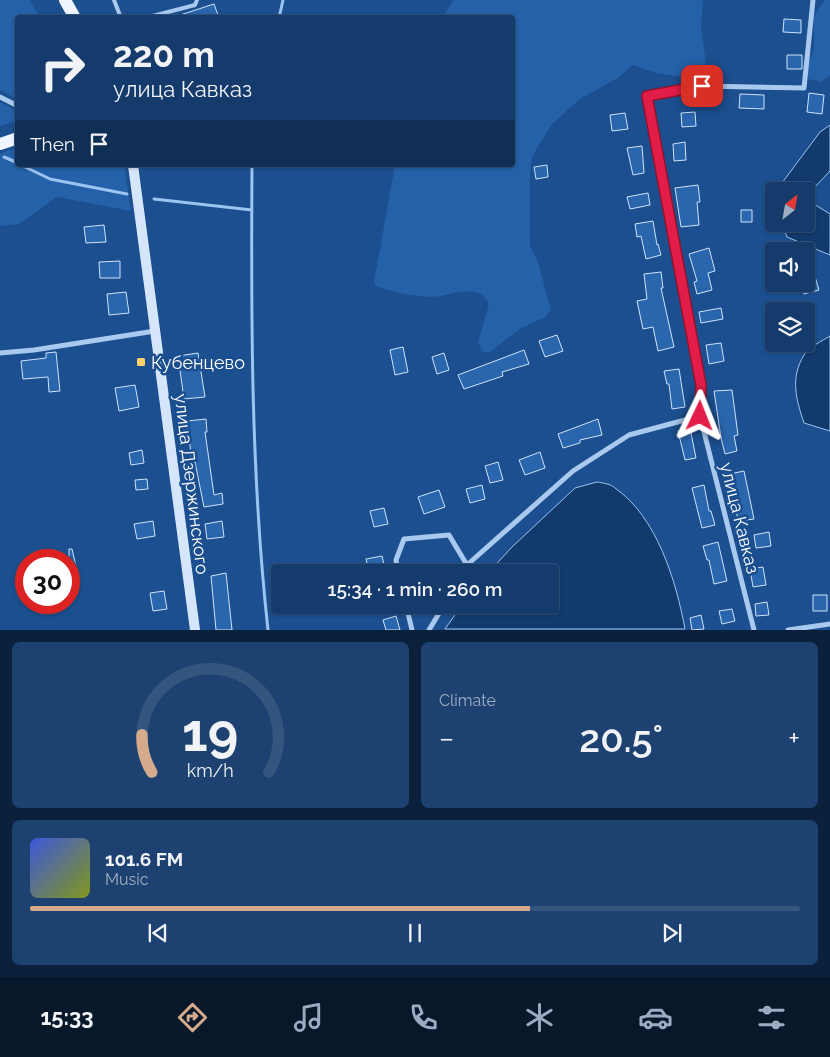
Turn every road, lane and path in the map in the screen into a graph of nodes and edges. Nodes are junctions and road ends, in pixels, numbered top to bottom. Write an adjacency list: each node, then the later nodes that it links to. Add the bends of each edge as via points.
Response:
1 (66, 0): 5 (main road)
2 (114, 0): 6 (lane)
3 (197, 0): 7 (lane, via 195,5)
4 (813, 0): 15 (street, улица Кавказ, via 804,88 702,86 647,96 701,385)
5 (73, 15)
6 (120, 15)
7 (157, 15)
8 (0, 97): 9 (street)
9 (15, 104)
10 (15, 139): 11 (main road)
11 (0, 144)
12 (134, 167): 13 (main road, улица Дзержинского)
13 (156, 330): 14 (street); 22 (main road, улица Дзержинского)
14 (0, 353)
15 (700, 416): 18 (street, via 629,435 573,470); 25 (street, улица Кавказ)
16 (397, 564): 17 (street, via 404,539 449,535)
17 (466, 564)
18 (469, 564)
19 (408, 614): 23 (street)
20 (439, 614): 24 (street)
21 (830, 624): 26 (street)
22 (195, 630)
23 (412, 630)
24 (429, 630)
25 (754, 630)
26 (788, 630)

